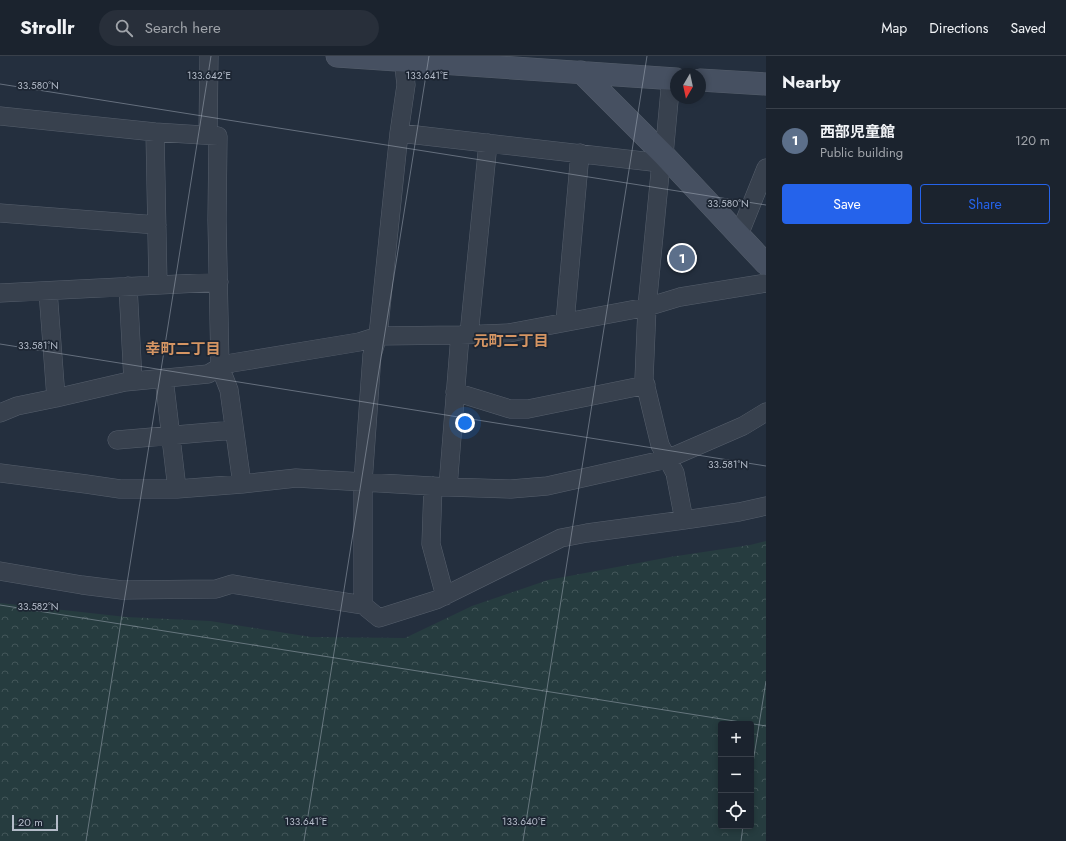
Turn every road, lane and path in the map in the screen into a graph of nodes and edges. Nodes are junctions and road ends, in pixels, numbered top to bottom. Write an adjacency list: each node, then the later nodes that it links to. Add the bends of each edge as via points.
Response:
1 (209, 56): 13 (street)
2 (337, 56): 3 (street)
3 (403, 58): 4 (street); 12 (street, via 406,85)
4 (538, 63): 5 (street)
5 (581, 72): 6 (street); 16 (street)
6 (670, 79)
7 (706, 80): 8 (street)
8 (766, 84)
9 (670, 103): 16 (street)
10 (0, 116): 11 (street)
11 (155, 132): 13 (street); 19 (street)
12 (399, 133): 14 (street); 31 (street)
13 (208, 135): 22 (street, via 218,136)
14 (488, 143): 15 (street); 30 (street)
15 (580, 153): 16 (street); 29 (street)
16 (663, 159): 20 (street); 28 (street)
17 (766, 168): 20 (street)
18 (0, 213): 19 (street)
19 (157, 224): 24 (street)
20 (739, 235): 21 (street)
21 (766, 264)
22 (219, 282): 24 (street); 32 (street)
23 (766, 283): 28 (street, via 680,297)
24 (158, 285): 25 (street)
25 (128, 286): 26 (street); 34 (street)
26 (48, 291): 27 (street); 37 (street)
27 (0, 293)
28 (647, 307): 29 (street); 35 (street, via 644,379)
29 (565, 322): 30 (street, via 509,333)
30 (464, 335): 31 (street); 36 (street)
31 (378, 336): 32 (street, via 359,342); 45 (street, via 372,355)
32 (220, 367): 33 (street, via 208,374); 40 (street, via 228,390)
33 (164, 378): 34 (street); 41 (street)
34 (133, 381): 37 (street)
35 (646, 385): 36 (street, via 528,409 510,409); 43 (street, via 660,445)
36 (455, 392): 47 (street)
37 (56, 398): 39 (street, via 17,406)
38 (766, 412): 43 (street, via 743,426)
39 (0, 413)
40 (234, 430): 41 (street); 46 (street)
41 (171, 435): 42 (street); 48 (street)
42 (117, 440)
43 (667, 459): 47 (street, via 547,486 511,489); 50 (street, via 675,472)
44 (0, 473): 48 (street, via 120,489)
45 (364, 482): 46 (street, via 296,478); 47 (street); 53 (street)
46 (242, 484): 48 (street)
47 (441, 486): 52 (street, via 431,544)
48 (177, 489)
49 (766, 506): 50 (street)
50 (684, 520): 52 (street, via 561,538)
51 (0, 571): 53 (street, via 122,590 216,589 232,584)
52 (445, 596): 53 (street, via 379,618)
53 (363, 605)

